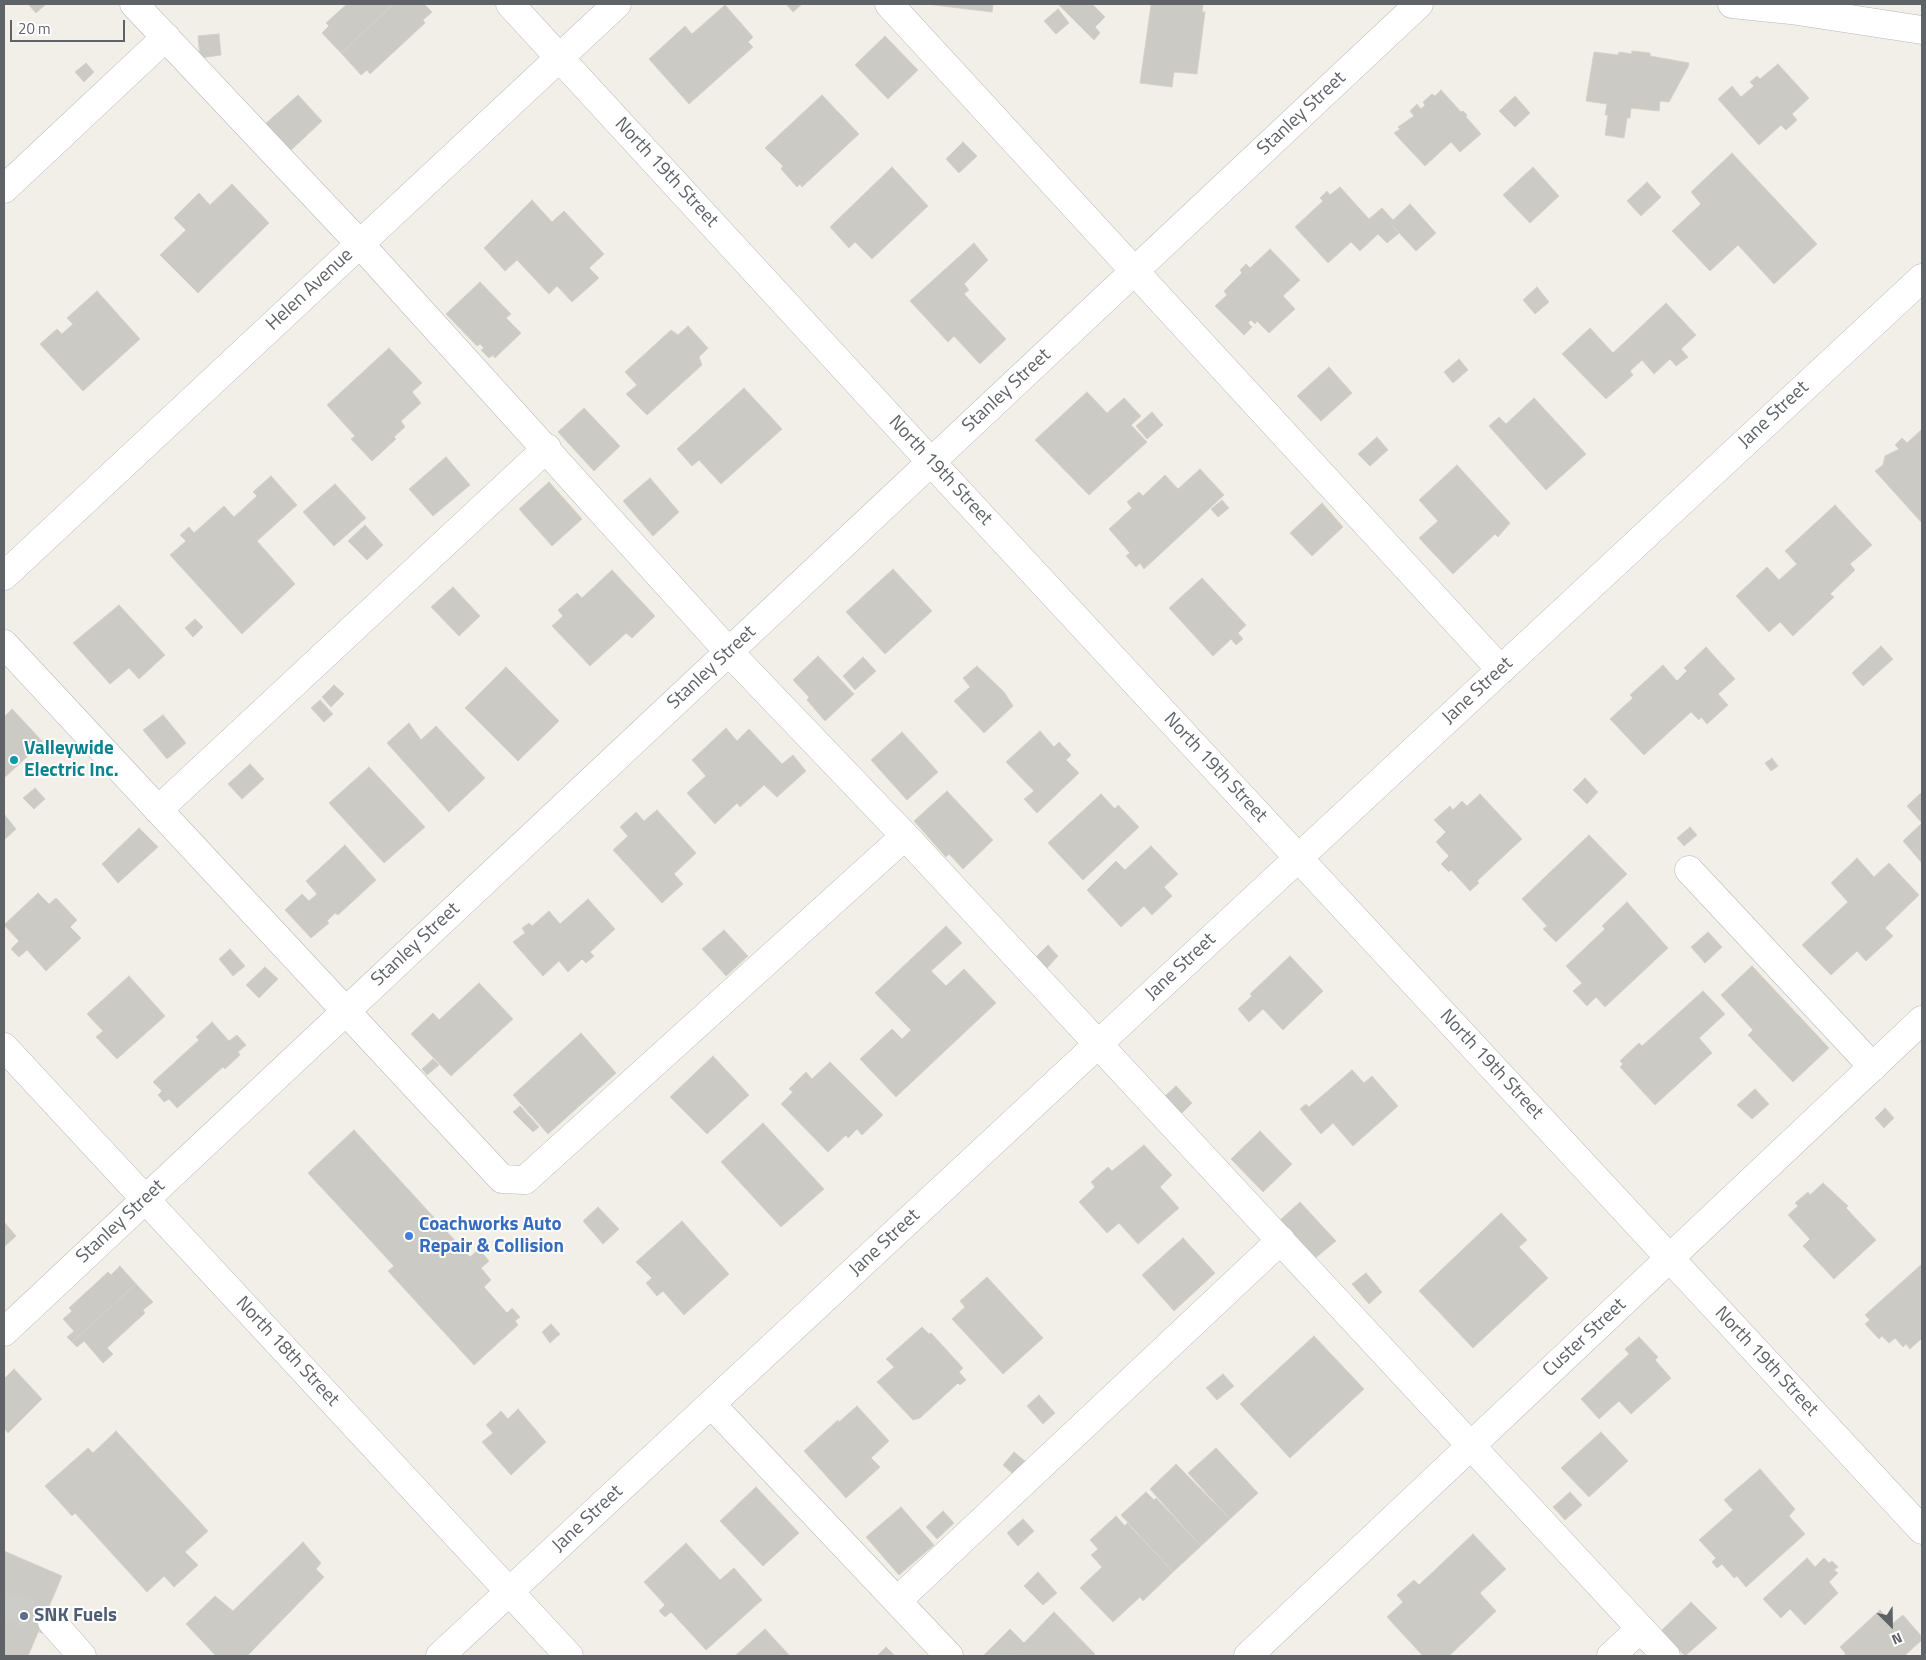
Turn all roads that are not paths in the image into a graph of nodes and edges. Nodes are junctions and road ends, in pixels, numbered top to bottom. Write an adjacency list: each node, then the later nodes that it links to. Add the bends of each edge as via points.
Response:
1 (134, 4): 8 (street)
2 (510, 4): 9 (street, North 19th Street)
3 (617, 4): 9 (street, Helen Avenue)
4 (889, 4): 12 (street)
5 (1419, 4): 12 (street, Stanley Street)
6 (1732, 4): 7 (street)
7 (1922, 30)
8 (166, 37): 10 (street); 11 (street)
9 (560, 57): 11 (street, Helen Avenue); 15 (street, North 19th Street)
10 (4, 189)
11 (360, 244): 14 (street); 16 (street, Helen Avenue)
12 (1135, 271): 15 (street, Stanley Street); 19 (street)
13 (1922, 278): 19 (street, Jane Street)
14 (547, 448): 18 (street); 20 (street)
15 (931, 462): 18 (street, Stanley Street); 22 (street, North 19th Street)
16 (4, 576)
17 (4, 644): 20 (street)
18 (729, 652): 21 (street); 24 (street, Stanley Street)
19 (1501, 670): 22 (street, Jane Street)
20 (158, 810): 24 (street)
21 (904, 836): 24 (street, via 525,1180 502,1179); 26 (street)
22 (1299, 858): 26 (street, Jane Street); 31 (street, North 19th Street)
23 (1689, 870): 28 (street)
24 (345, 1012): 29 (street, Stanley Street)
25 (1922, 1020): 28 (street, Custer Street)
26 (1098, 1044): 30 (street); 33 (street, Jane Street)
27 (4, 1047): 29 (street, North 18th Street)
28 (1873, 1067): 31 (street, Custer Street)
29 (145, 1200): 32 (street, Stanley Street); 36 (street, North 18th Street)
30 (1281, 1240): 34 (street); 37 (street)
31 (1670, 1258): 34 (street, Custer Street); 35 (street, North 19th Street)
32 (4, 1332)
33 (711, 1404): 36 (street, Jane Street); 37 (street)
34 (1471, 1446): 39 (street); 44 (street, Custer Street)
35 (1922, 1530)
36 (509, 1592): 41 (street, Jane Street); 42 (street, North 18th Street)
37 (897, 1601): 43 (street)
38 (52, 1622): 40 (street)
39 (1640, 1629): 45 (street); 46 (street)
40 (82, 1656)
41 (440, 1656)
42 (569, 1656)
43 (949, 1656)
44 (1248, 1656)
45 (1611, 1656)
46 (1666, 1656)

